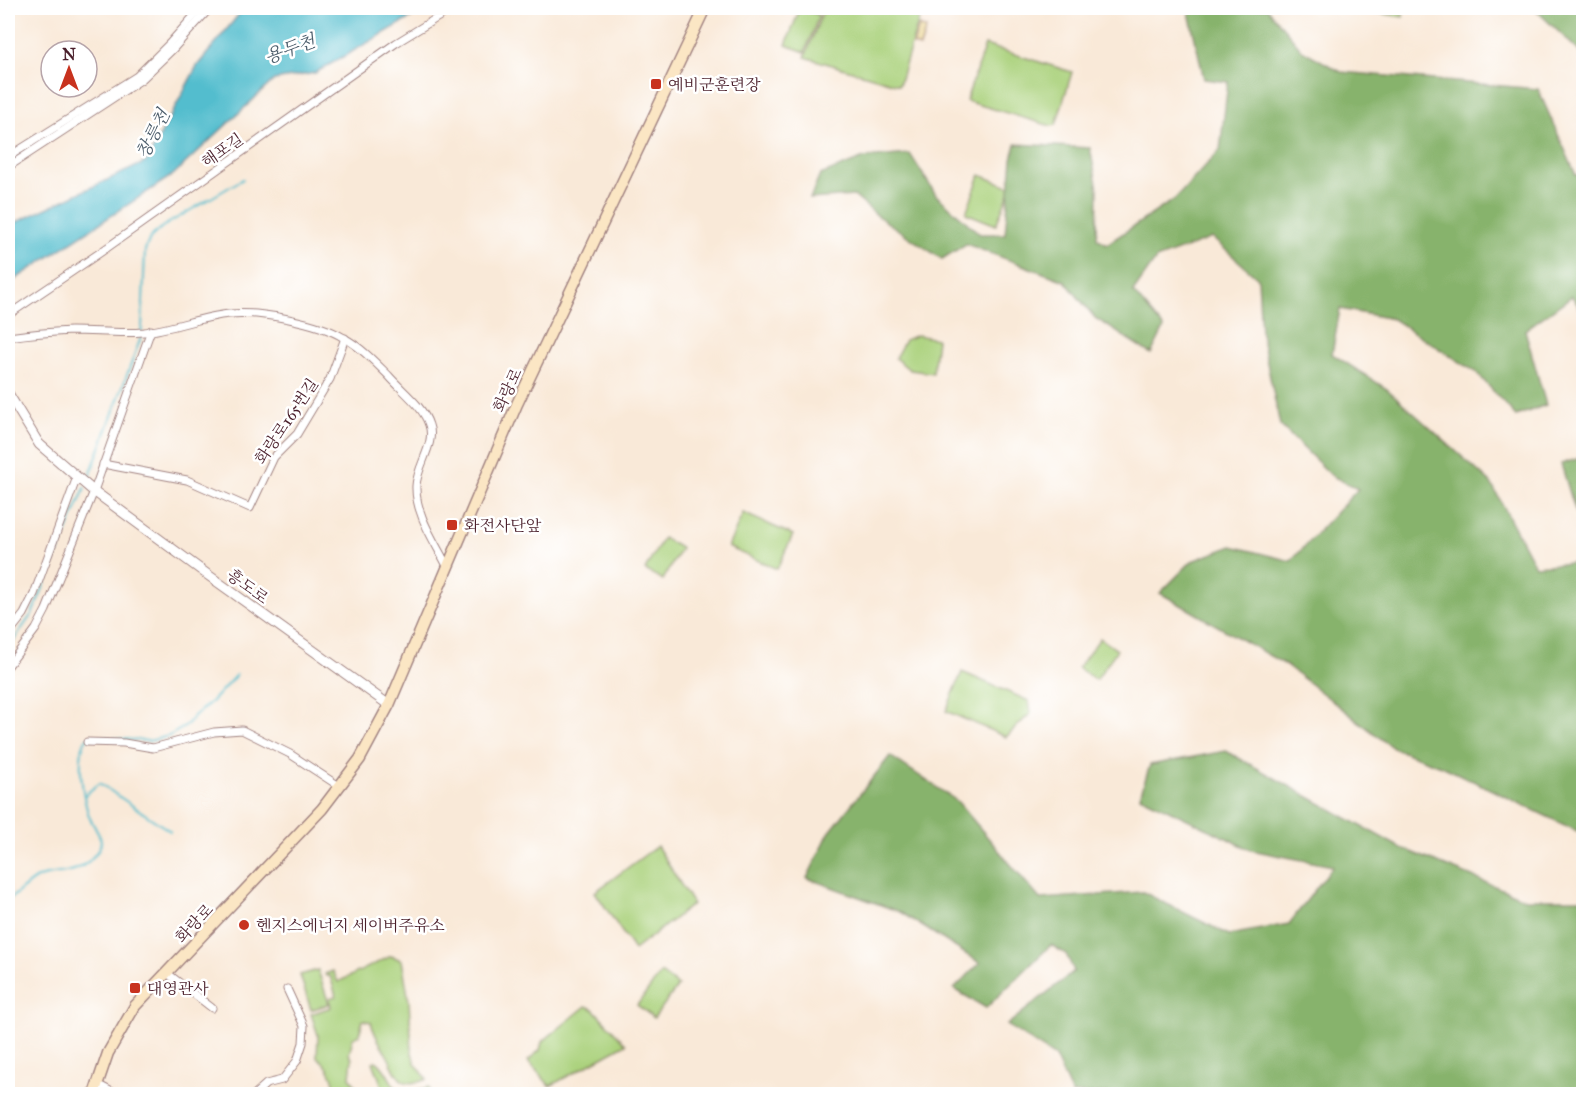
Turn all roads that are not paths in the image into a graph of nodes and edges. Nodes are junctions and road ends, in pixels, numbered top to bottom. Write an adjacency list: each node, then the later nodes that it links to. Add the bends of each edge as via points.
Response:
1 (201, 8): 5 (street, via 137,76)
2 (210, 8): 6 (street, via 142,79)
3 (453, 8): 7 (street, 해포길, via 396,43)
4 (705, 8): 15 (main road, 화랑로, via 517,404)
5 (8, 157)
6 (8, 167)
7 (8, 315)
8 (148, 331): 9 (street, via 73,331); 10 (street, via 229,314 251,314 327,329); 12 (street)
9 (8, 337)
10 (345, 338): 12 (street, 화랑로165번길, via 330,379 297,434 274,456 250,508 186,480); 15 (street, via 376,363 424,413 430,426 430,444 419,465 418,504)
11 (8, 393): 13 (street, via 39,444)
12 (103, 464): 14 (street)
13 (79, 478): 14 (street, 흥도로); 16 (street, via 34,594)
14 (93, 490): 17 (street, via 46,610); 18 (street, 흥도로)
15 (447, 566): 18 (main road, 화랑로)
16 (8, 634)
17 (8, 666)
18 (389, 705): 20 (main road, 화랑로, via 360,759)
19 (87, 742): 20 (street, via 153,748 214,732 242,730 290,754)
20 (339, 786): 21 (main road, 화랑로, via 322,809)
21 (167, 973): 23 (street); 24 (main road, 화랑로, via 135,1006 108,1053)
22 (287, 989): 26 (street, via 304,1026 303,1043 297,1061 282,1080 266,1084)
23 (212, 1008)
24 (95, 1089): 25 (street)
25 (116, 1095)
26 (255, 1095)

